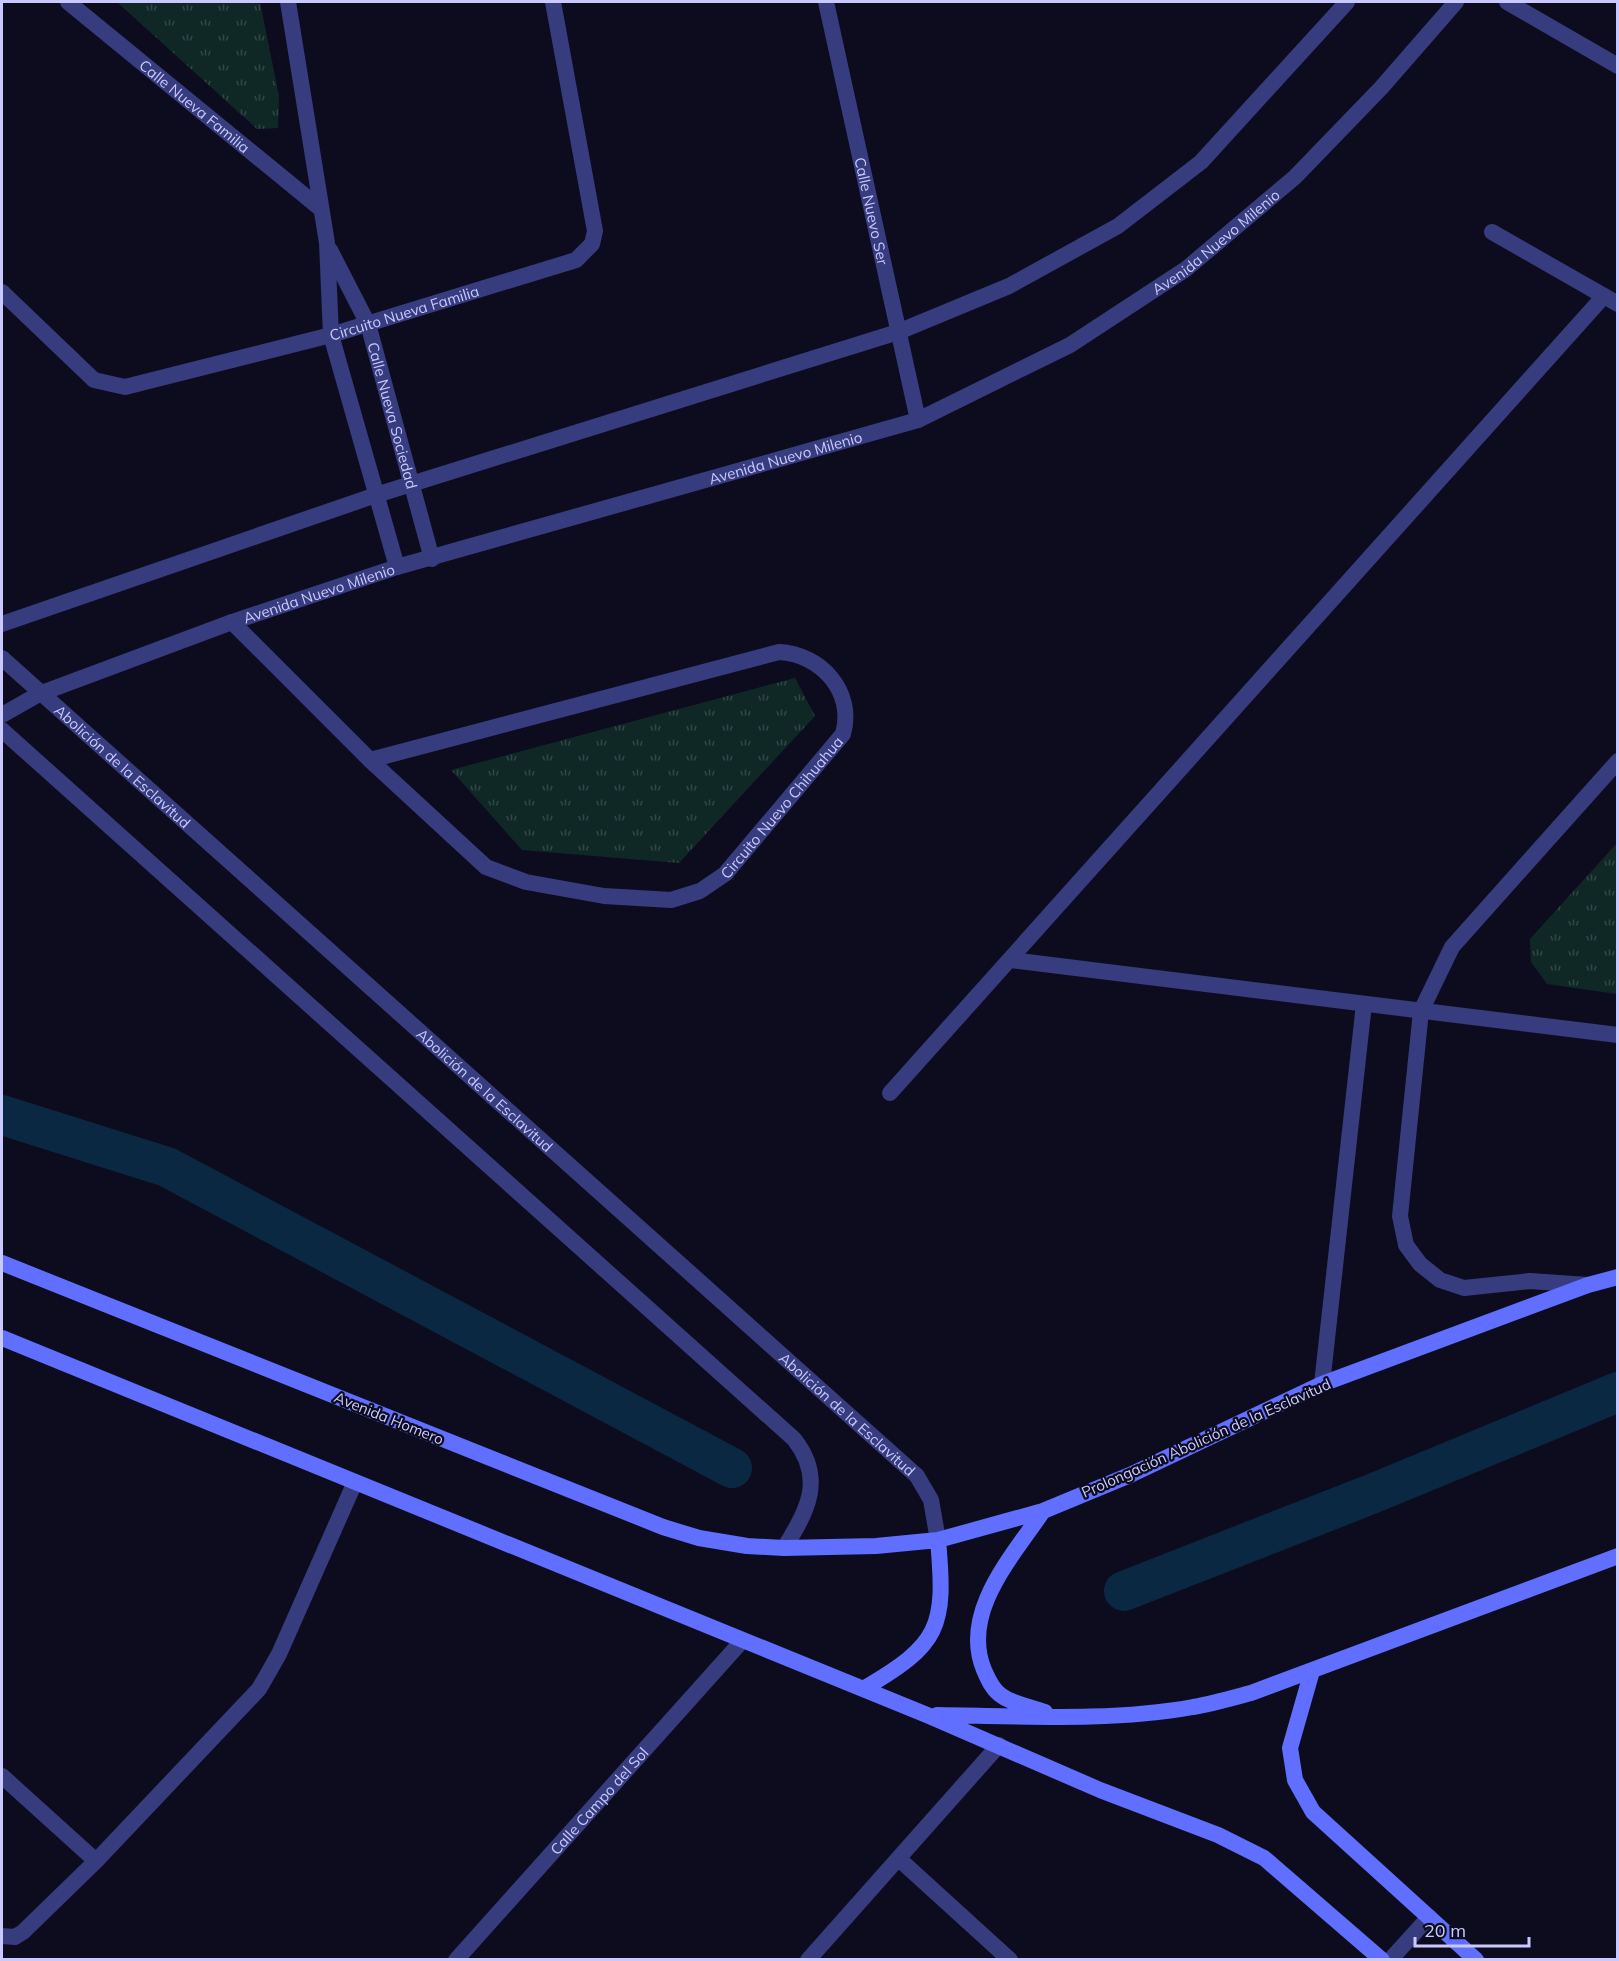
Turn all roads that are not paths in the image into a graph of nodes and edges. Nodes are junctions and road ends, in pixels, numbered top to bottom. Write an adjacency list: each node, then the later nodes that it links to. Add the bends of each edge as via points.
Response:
1 (68, 2): 9 (street, Calle Nueva Familia)
2 (288, 2): 9 (street, Calle Nueva Sociedad)
3 (553, 2): 14 (street, Circuito Nueva Familia, via 595,231 592,244 576,260)
4 (826, 2): 15 (street, Calle Nuevo Ser)
5 (1347, 2): 15 (street, via 1202,162 1118,226 1009,286)
6 (1456, 2): 17 (street, Avenida Nuevo Milenio, via 1381,88 1295,177 1186,269 1070,345)
7 (1507, 2): 8 (street)
8 (1617, 66)
9 (321, 209): 11 (street, Calle Nueva Sociedad)
10 (1492, 232): 13 (street)
11 (327, 243): 14 (street, Calle Nueva Sociedad); 16 (street, Calle Nueva Sociedad)
12 (2, 292): 16 (street, Circuito Nueva Familia, via 94,380 125,387)
13 (1611, 300): 30 (street)
14 (368, 324): 16 (street, Circuito Nueva Familia); 18 (street, Calle Nueva Sociedad)
15 (898, 332): 17 (street, Calle Nuevo Ser); 18 (street)
16 (331, 335): 19 (street, Calle Nueva Sociedad)
17 (918, 420): 20 (street, Avenida Nuevo Milenio)
18 (411, 486): 19 (street); 20 (street, Calle Nueva Sociedad)
19 (376, 495): 21 (street, Calle Nueva Sociedad); 23 (street)
20 (432, 559): 21 (street, Avenida Nuevo Milenio)
21 (397, 567): 22 (street, Avenida Nuevo Milenio)
22 (232, 622): 25 (street, Avenida Nuevo Milenio); 28 (street, Circuito Nuevo Chihuahua)
23 (2, 624)
24 (2, 658): 25 (street, Abolición de la Esclavitud)
25 (39, 694): 26 (street, Avenida Nuevo Milenio); 42 (street, Abolición de la Esclavitud, via 917,1476 931,1500)
26 (2, 715)
27 (2, 730): 43 (street, via 794,1439 802,1450 812,1492 800,1523)
28 (370, 760): 28 (street, Circuito Nuevo Chihuahua, via 486,867 526,882 604,896 671,900 700,891 725,874 843,734 846,708 842,692 812,661 795,653 779,652)
29 (1617, 760): 32 (street, via 1452,947)
30 (1011, 960): 31 (street); 34 (street)
31 (1364, 1004): 32 (street); 39 (street)
32 (1421, 1011): 33 (street); 37 (street, via 1400,1216 1406,1245 1420,1264 1440,1280 1464,1288 1530,1281)
33 (1617, 1035)
34 (890, 1093)
35 (2, 1263): 43 (main road, Avenida Homero, via 663,1527 699,1538)
36 (1617, 1277): 37 (main road, Prolongación Abolición de la Esclavitud)
37 (1588, 1285): 39 (main road, Prolongación Abolición de la Esclavitud)
38 (2, 1338): 40 (main road)
39 (1322, 1384): 41 (main road, Prolongación Abolición de la Esclavitud, via 1130,1475)
40 (355, 1482): 45 (main road); 53 (street, via 279,1654 259,1689)
41 (1043, 1511): 42 (main road, Prolongación Abolición de la Esclavitud); 49 (main road, via 991,1589 976,1627 979,1658 989,1682 1002,1697)
42 (938, 1540): 43 (main road, Prolongación Abolición de la Esclavitud); 47 (main road, via 942,1598 939,1618 928,1641 900,1667)
43 (784, 1548)
44 (1617, 1556): 46 (main road)
45 (742, 1641): 47 (main road); 56 (street, Calle Campo del Sol)
46 (1312, 1671): 49 (main road, via 1251,1693 1193,1707); 54 (main road, via 1290,1748 1295,1780 1313,1812)
47 (863, 1689): 48 (main road)
48 (927, 1715): 49 (main road); 50 (main road)
49 (1058, 1717)
50 (999, 1745): 52 (street); 59 (main road, via 1100,1790 1218,1835 1264,1858)
51 (2, 1776): 53 (street)
52 (899, 1859): 57 (street); 58 (street)
53 (96, 1861): 55 (street, via 23,1932 15,1937)
54 (1428, 1917): 60 (street); 61 (main road)
55 (2, 1936)
56 (456, 1959)
57 (808, 1959)
58 (1010, 1959)
59 (1382, 1959)
60 (1390, 1959)
61 (1476, 1959)

